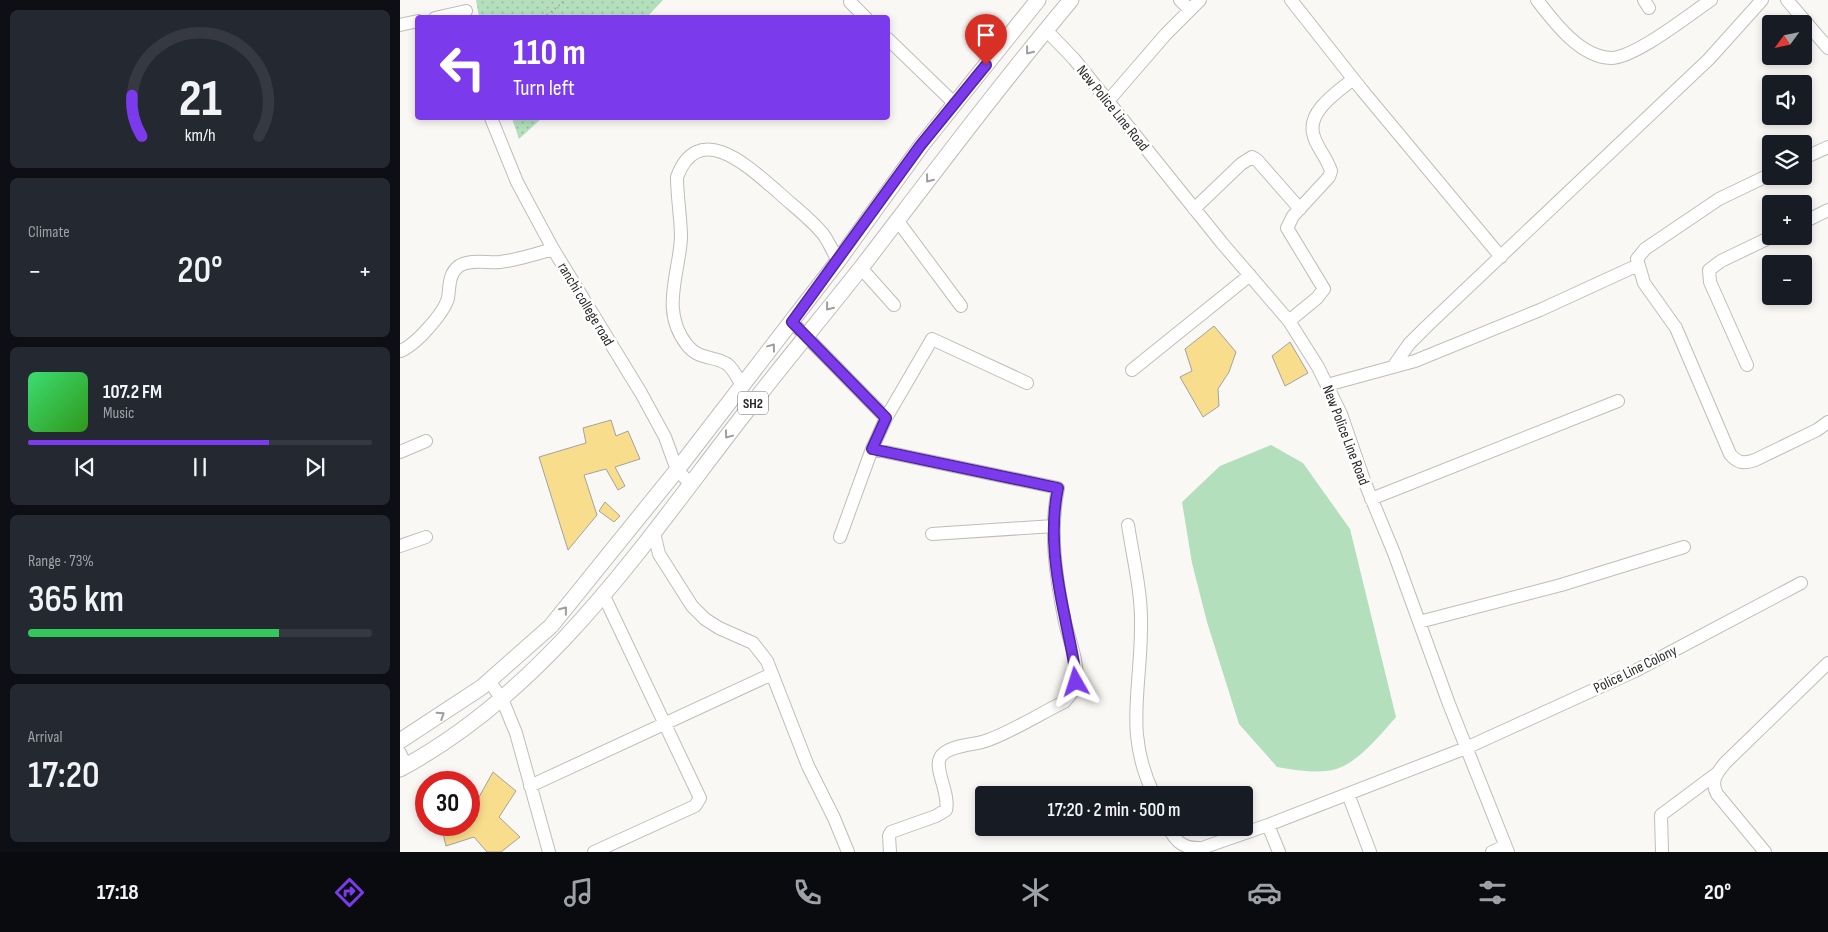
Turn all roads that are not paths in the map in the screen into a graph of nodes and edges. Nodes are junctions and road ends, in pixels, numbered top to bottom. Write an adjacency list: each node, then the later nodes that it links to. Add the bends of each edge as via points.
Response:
1 (1038, 0): 22 (main road, SH2)
2 (1071, 0): 17 (main road, SH2)
3 (1180, 0): 12 (street)
4 (1200, 0): 12 (street)
5 (1291, 0): 20 (street)
6 (1537, 0): 7 (street, via 1552,20 1583,47 1611,58 1633,52)
7 (1711, 0)
8 (1762, 0): 34 (street, via 1710,59)
9 (1787, 0): 19 (street)
10 (850, 2): 14 (street)
11 (465, 10): 13 (street)
12 (1190, 10): 21 (street)
13 (446, 15)
14 (863, 15)
15 (415, 22): 16 (street)
16 (400, 25)
17 (1046, 30): 21 (street, New Police Line Road); 31 (main road, SH2, one-way to 31)
18 (890, 40): 22 (street)
19 (1828, 48)
20 (1353, 79): 28 (street, via 1328,100 1314,122 1312,132 1331,171); 34 (street)
21 (1108, 101): 27 (street, New Police Line Road)
22 (954, 104): 35 (main road, SH2)
23 (493, 120): 33 (street, ranchi college road, via 517,182)
24 (1828, 147): 25 (street)
25 (1812, 154)
26 (1762, 178): 36 (street, via 1719,199 1645,248 1639,254)
27 (1194, 209): 28 (street, via 1241,164 1252,158); 38 (street, New Police Line Road)
28 (1300, 209): 41 (street, via 1287,228 1324,289)
29 (1828, 210): 30 (street)
30 (1812, 218)
31 (897, 220): 37 (main road, SH2); 40 (street)
32 (1762, 241): 45 (street, via 1721,260 1709,270 1710,282)
33 (553, 249): 44 (street, via 500,262 468,262 459,266 450,280 444,309 416,340); 57 (street, ranchi college road, via 641,393 665,437)
34 (1501, 256): 46 (street, via 1409,344)
35 (838, 261): 42 (main road, SH2); 49 (street, via 824,236 808,218 743,162 715,150 695,154 682,166 678,177 680,254 671,294 672,310 686,344 704,358 726,363)
36 (1638, 265): 46 (street, via 1540,310 1416,361); 53 (street, via 1644,283 1676,328 1735,460 1747,463 1755,460)
37 (861, 268): 39 (street); 43 (main road, SH2, one-way to 43)
38 (1250, 275): 41 (street, New Police Line Road); 47 (street)
39 (894, 305)
40 (961, 306)
41 (1289, 321): 50 (street, New Police Line Road)
42 (792, 322): 43 (street); 49 (main road, SH2, one-way to 42)
43 (807, 335): 52 (street); 58 (main road, SH2, one-way to 58)
44 (400, 352)
45 (1747, 364)
46 (1393, 367): 50 (street)
47 (1132, 370)
48 (1027, 383): 52 (street, via 932,339)
49 (742, 386): 57 (main road, SH2)
50 (1328, 386): 59 (street, New Police Line Road)
51 (1618, 401): 59 (street)
52 (886, 418): 55 (street)
53 (1828, 422)
54 (426, 441): 56 (street)
55 (872, 449): 61 (street, via 1058,488); 65 (street)
56 (400, 452)
57 (677, 470): 58 (street, ranchi college road); 73 (main road, SH2, one-way to 57, via 551,626)
58 (691, 484): 62 (main road, SH2)
59 (1372, 499): 70 (street, New Police Line Road)
60 (1128, 525): 81 (street, via 1142,625 1136,739)
61 (1054, 526): 63 (street); 91 (street, via 1059,591 1075,665 1076,682 1072,693 1064,702 985,742 942,754 939,766 947,796 946,810 891,832)
62 (654, 533): 69 (main road, SH2); 72 (street, via 660,554 692,606 705,620 753,643 767,661)
63 (932, 534)
64 (426, 537): 66 (street)
65 (840, 537)
66 (400, 546)
67 (1684, 547): 70 (street, via 1561,585)
68 (1801, 583): 77 (street, Police Line Colony, via 1635,671)
69 (603, 594): 74 (main road, SH2, via 539,667); 75 (street)
70 (1419, 622): 77 (street, New Police Line Road)
71 (1828, 663): 79 (street)
72 (772, 674): 75 (street); 90 (street, via 808,766)
73 (489, 681): 74 (street); 76 (main road, SH2, one-way to 73, via 455,707)
74 (502, 699): 78 (main road, SH2, via 457,734); 80 (street, via 516,733)
75 (666, 722): 80 (street); 89 (street, via 698,792 698,803)
76 (400, 741)
77 (1466, 748): 82 (street, Police Line Colony); 87 (street, New Police Line Road)
78 (402, 762)
79 (1716, 774): 95 (street, via 1661,815); 96 (street, via 1713,783 1717,794)
80 (530, 786): 88 (street)
81 (1150, 786)
82 (1348, 794): 83 (street, Police Line Colony); 93 (street)
83 (1268, 825): 84 (street, Police Line Colony); 92 (street)
84 (1253, 830)
85 (1175, 836): 86 (street, Police Line Colony, via 1181,845 1197,848)
86 (1234, 836)
87 (1507, 849): 94 (street)
88 (549, 852)
89 (594, 852)
90 (848, 852)
91 (890, 852)
92 (1279, 852)
93 (1370, 852)
94 (1492, 852)
95 (1662, 852)
96 (1765, 852)

